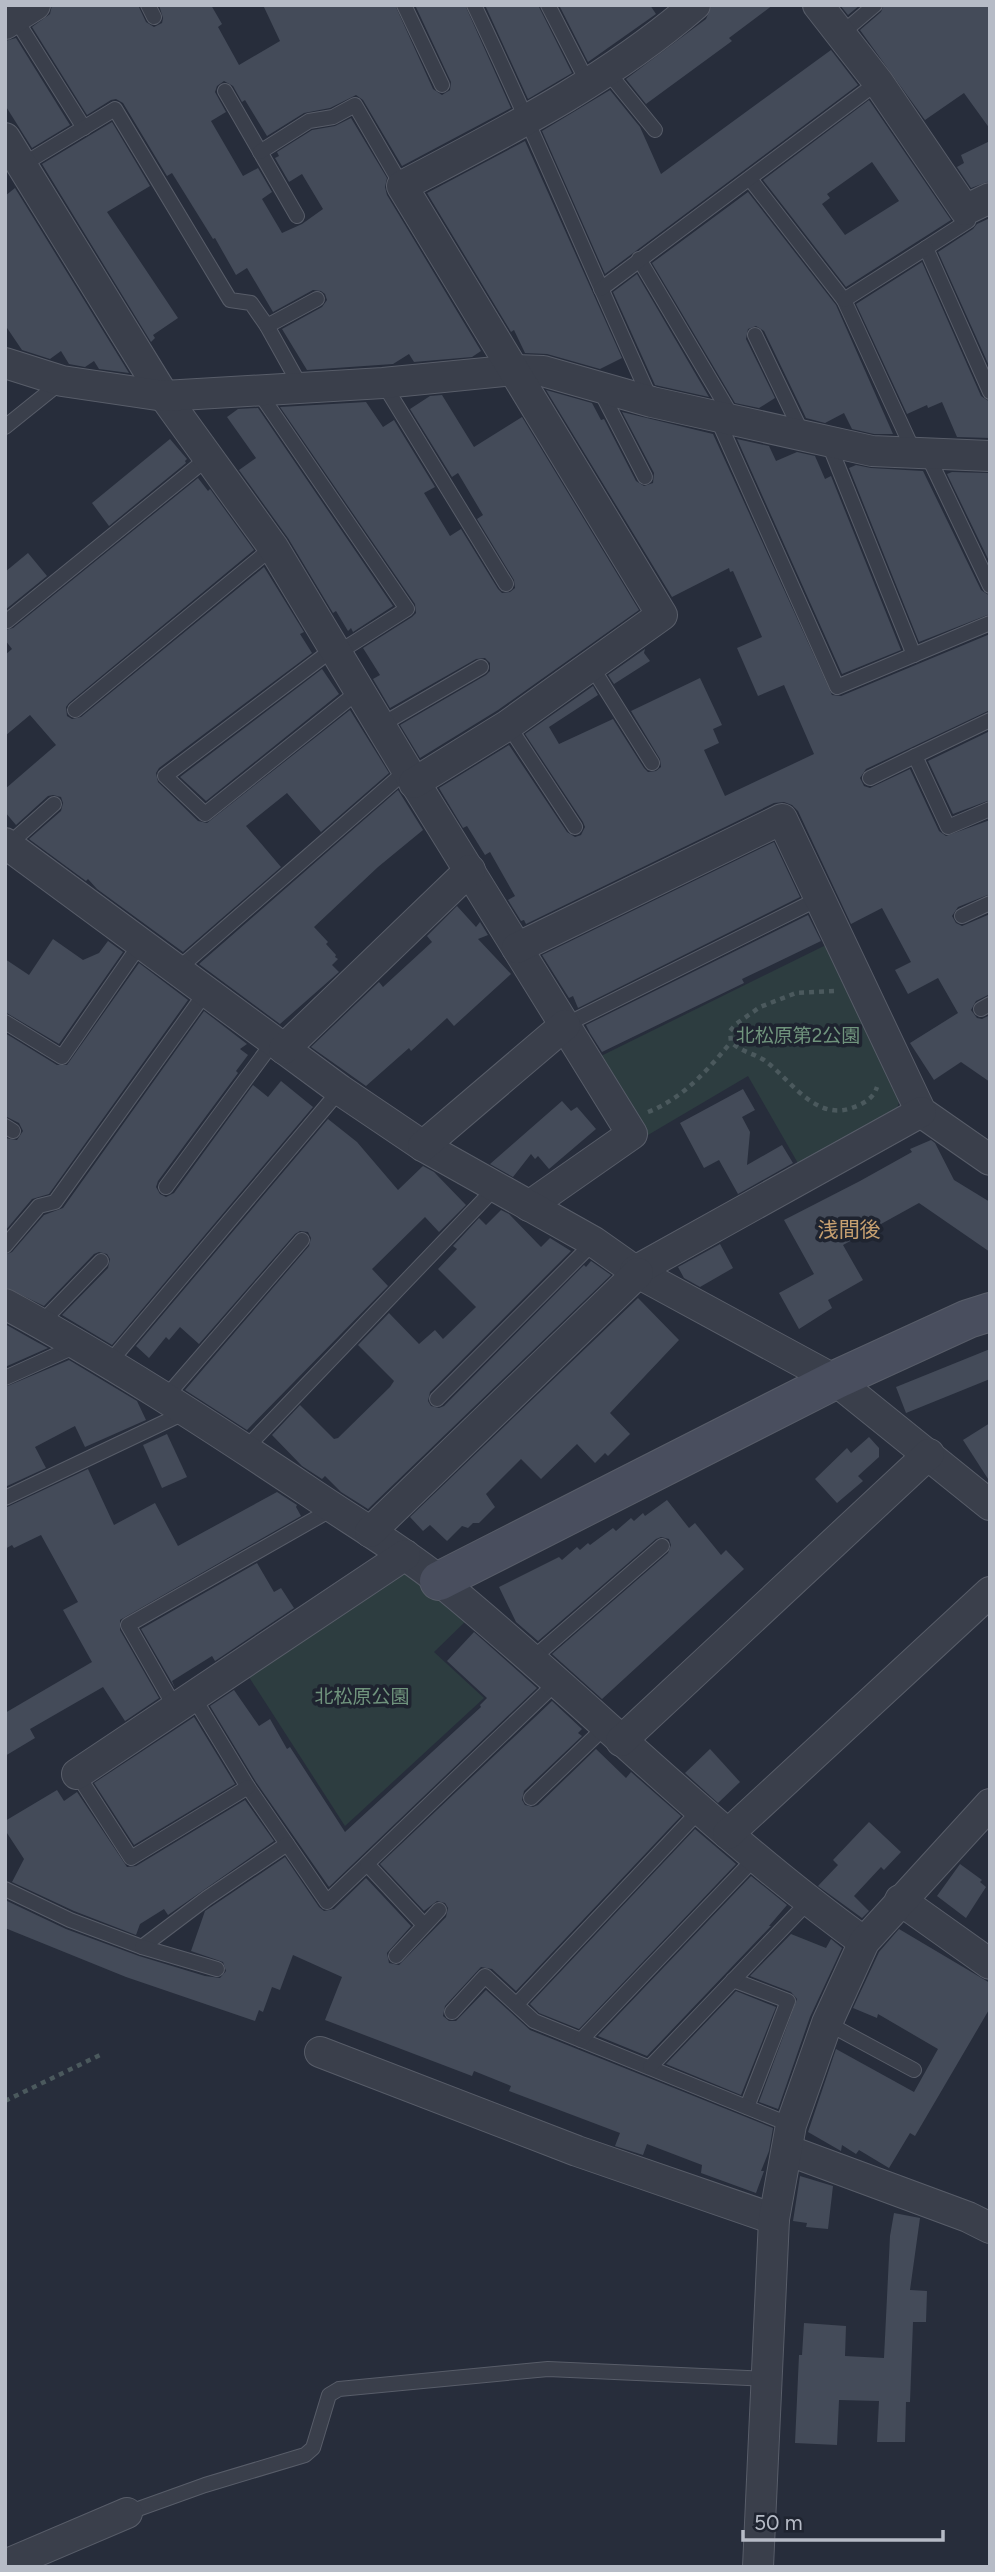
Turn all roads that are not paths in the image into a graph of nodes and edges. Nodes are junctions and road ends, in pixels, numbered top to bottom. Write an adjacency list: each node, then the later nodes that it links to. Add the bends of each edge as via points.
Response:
1 (404, 5): 11 (lane)
2 (474, 5): 13 (lane)
3 (548, 5): 9 (lane)
4 (818, 5): 8 (street)
5 (875, 5): 8 (lane)
6 (692, 6): 9 (street)
7 (18, 16): 14 (lane)
8 (841, 34): 10 (street)
9 (598, 78): 13 (street); 15 (lane)
10 (878, 82): 19 (lane); 21 (street)
11 (442, 85)
12 (225, 91): 17 (lane)
13 (529, 120): 20 (street); 25 (lane)
14 (84, 128): 18 (lane); 28 (lane, via 115,109 230,300 251,303)
15 (655, 130)
16 (5, 138): 18 (street)
17 (260, 152): 20 (lane, via 309,121 332,117 355,105); 22 (lane)
18 (22, 165): 38 (street)
19 (750, 179): 24 (lane); 27 (lane)
20 (402, 186): 31 (street)
21 (978, 204): 23 (lane, via 968,221)
22 (297, 216)
23 (926, 248): 27 (lane); 37 (lane)
24 (639, 259): 25 (lane); 40 (lane)
25 (601, 289): 39 (lane)
26 (317, 299): 28 (lane)
27 (844, 300): 43 (lane)
28 (267, 326): 34 (lane)
29 (755, 335): 42 (lane)
30 (6, 363): 32 (street)
31 (515, 370): 33 (street); 35 (street, via 543,371); 54 (street, via 662,615)
32 (62, 381): 38 (street); 41 (lane)
33 (383, 383): 34 (street); 48 (lane)
34 (301, 387): 36 (street)
35 (599, 387): 39 (street); 46 (lane)
36 (258, 391): 38 (street); 52 (lane, via 407,609)
37 (990, 392)
38 (164, 396): 45 (street)
39 (652, 402): 40 (street)
40 (725, 419): 42 (street); 53 (lane, via 837,687)
41 (5, 427)
42 (815, 438): 43 (street, via 872,451); 53 (lane)
43 (921, 454): 44 (street); 49 (lane)
44 (990, 456)
45 (209, 457): 47 (street); 50 (lane)
46 (645, 477)
47 (273, 547): 52 (street); 57 (lane)
48 (506, 584)
49 (990, 586)
50 (5, 620)
51 (990, 624): 53 (lane)
52 (335, 651): 56 (street); 56 (lane, via 165,776 205,814)
53 (914, 655)
54 (590, 664): 60 (street); 62 (lane)
55 (481, 667): 59 (lane)
56 (360, 690): 59 (street)
57 (75, 710)
58 (990, 720): 61 (lane)
59 (381, 725): 63 (street)
60 (508, 725): 63 (street); 67 (lane)
61 (915, 756): 64 (lane); 66 (lane, via 948,827)
62 (652, 763)
63 (410, 776): 69 (street); 75 (lane)
64 (870, 778)
65 (54, 804): 68 (lane)
66 (990, 809)
67 (575, 827)
68 (6, 844): 73 (street)
69 (470, 870): 74 (street); 79 (street)
70 (820, 898): 74 (street, via 782,819); 78 (lane); 81 (street)
71 (990, 903): 72 (lane)
72 (962, 916)
73 (142, 943): 75 (street); 77 (lane, via 62,1056)
74 (517, 948): 78 (street)
75 (178, 969): 76 (street)
76 (206, 992): 79 (street); 89 (lane, via 55,1202 39,1206)
77 (5, 1022)
78 (565, 1024): 82 (street); 86 (street, via 632,1135)
79 (279, 1045): 80 (street); 84 (lane)
80 (340, 1090): 82 (street); 96 (lane)
81 (920, 1112): 83 (street); 91 (street)
82 (423, 1146): 85 (street)
83 (990, 1160)
84 (166, 1187)
85 (496, 1187): 86 (street); 101 (lane)
86 (529, 1206): 88 (street)
87 (302, 1240): 100 (lane)
88 (594, 1242): 91 (street); 99 (lane)
89 (5, 1246)
90 (101, 1261): 94 (lane)
91 (637, 1272): 98 (street); 106 (street)
92 (5, 1304): 94 (street)
93 (990, 1312): 98 (street)
94 (41, 1323): 95 (street)
95 (78, 1345): 96 (street); 97 (lane)
96 (109, 1363): 100 (street)
97 (5, 1378)
98 (835, 1380): 102 (street); 109 (street)
99 (437, 1399)
100 (175, 1406): 101 (street); 103 (lane)
101 (245, 1449): 105 (street)
102 (929, 1454): 104 (street); 114 (street)
103 (5, 1498)
104 (990, 1505)
105 (334, 1508): 106 (street); 113 (lane, via 128,1625)
106 (370, 1532): 108 (street)
107 (662, 1546): 111 (lane)
108 (405, 1555): 109 (street); 113 (street)
109 (439, 1581): 111 (street)
110 (990, 1592): 120 (street)
111 (532, 1659): 112 (street)
112 (556, 1683): 114 (street); 123 (lane)
113 (185, 1703): 115 (street); 116 (lane)
114 (613, 1734): 117 (lane); 119 (street)
115 (77, 1774): 116 (lane, via 131,1858)
116 (248, 1787): 121 (lane)
117 (531, 1798)
118 (990, 1804): 125 (street)
119 (700, 1810): 120 (street); 135 (lane)
120 (728, 1834): 122 (street)
121 (287, 1844): 123 (lane, via 327,1902); 130 (lane)
122 (755, 1858): 126 (street); 138 (lane)
123 (367, 1864): 128 (lane)
124 (5, 1889): 130 (lane)
125 (900, 1899): 129 (street); 132 (street)
126 (808, 1902): 129 (street); 134 (lane)
127 (439, 1910): 128 (lane)
128 (424, 1925): 131 (lane)
129 (864, 1941): 137 (street)
130 (142, 1947): 133 (lane)
131 (396, 1956)
132 (990, 1964)
133 (217, 1969)
134 (733, 1980): 140 (lane); 142 (lane, via 788,2001)
135 (517, 2004): 136 (lane, via 485,1976); 138 (lane, via 534,2021)
136 (452, 2012)
137 (827, 2023): 141 (lane); 143 (street)
138 (581, 2040): 140 (lane)
139 (320, 2052): 144 (street, via 577,2151)
140 (650, 2067): 142 (lane)
141 (914, 2070)
142 (747, 2107): 143 (lane)
143 (789, 2138): 144 (street); 145 (street)
144 (774, 2219): 146 (street)
145 (990, 2228)
146 (768, 2379): 147 (lane, via 548,2369 339,2389 329,2395 313,2448 305,2455); 149 (street)
147 (127, 2512): 148 (street)
148 (5, 2564)
149 (758, 2567)

